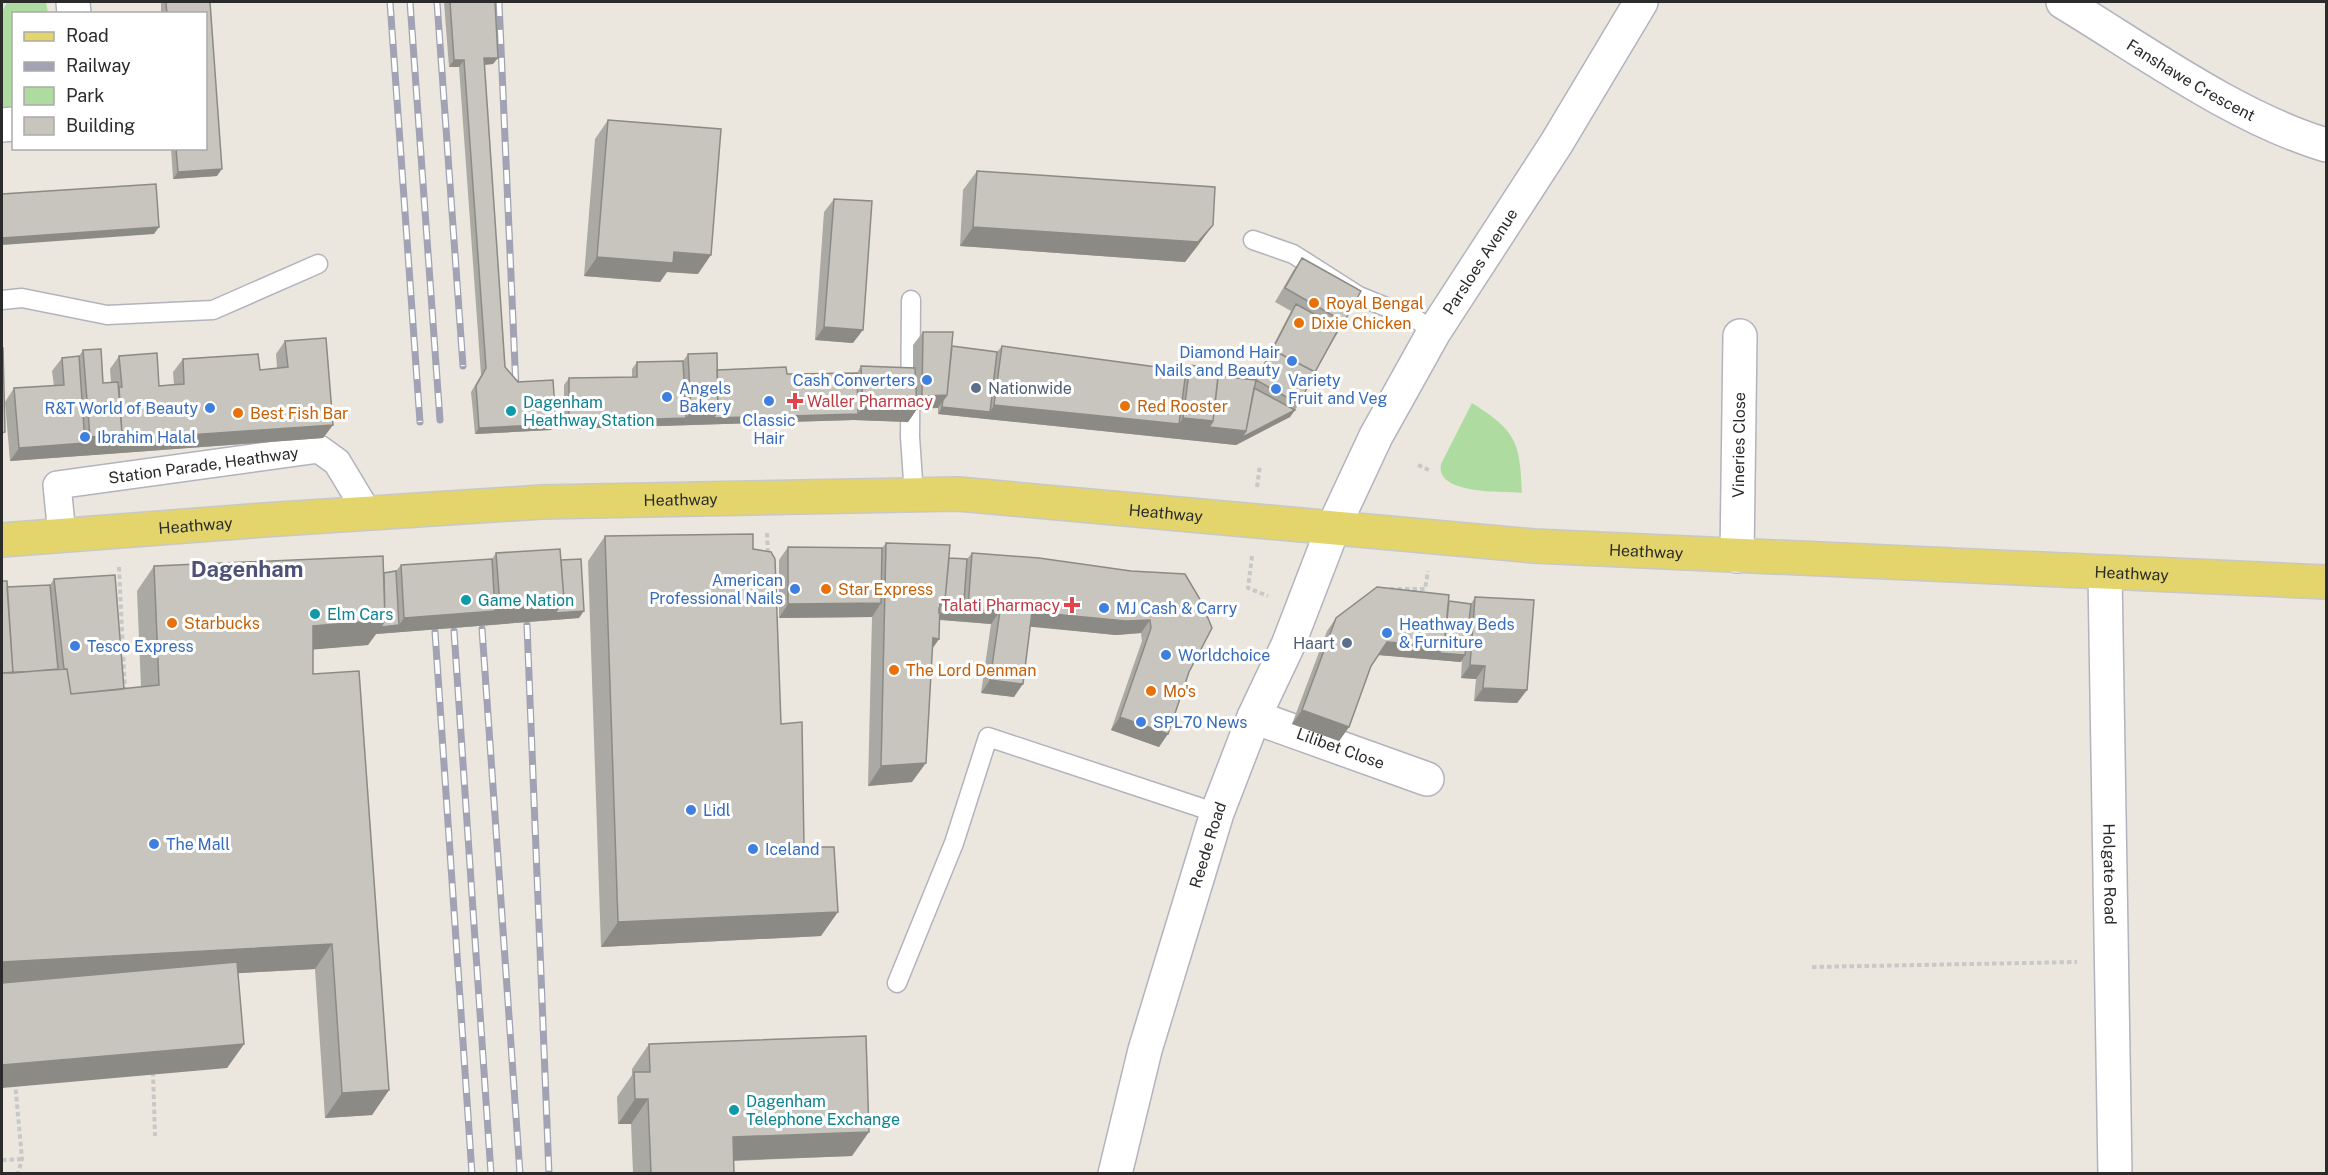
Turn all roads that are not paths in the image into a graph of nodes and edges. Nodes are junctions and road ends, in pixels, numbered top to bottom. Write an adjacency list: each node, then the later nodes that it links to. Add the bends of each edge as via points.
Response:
1 (1641, 2): 8 (street, Parsloes Avenue, via 1556,144)
2 (2063, 2): 3 (street, Fanshawe Crescent, via 2238,108 2294,135)
3 (2326, 145)
4 (1253, 240): 8 (lane, via 1293,254 1359,296 1416,319)
5 (318, 264): 6 (lane, via 213,310 106,315 22,298)
6 (2, 300)
7 (911, 300): 10 (lane, via 910,437)
8 (1434, 332): 12 (street, Parsloes Avenue, via 1376,436)
9 (1740, 336): 15 (street, Vineries Close)
10 (914, 495): 11 (main road, Heathway, via 542,502); 12 (main road, Heathway, via 958,494)
11 (367, 512): 13 (main road, Heathway); 13 (street, Station Parade, Heathway, via 338,462 319,449 57,485)
12 (1333, 528): 15 (main road, Heathway, via 1534,546); 18 (street, Reede Road, via 1288,645)
13 (62, 535): 14 (main road, Heathway)
14 (2, 540)
15 (1737, 556): 16 (main road, Heathway)
16 (2105, 574): 17 (main road, Heathway); 23 (street, Holgate Road)
17 (2326, 582)
18 (1254, 717): 19 (street, Lilibet Close); 20 (street, Reede Road)
19 (1427, 778)
20 (1217, 813): 21 (lane, via 988,737 954,843); 22 (street, Reede Road, via 1145,1050)
21 (897, 983)
22 (1115, 1173)
23 (2115, 1173)

